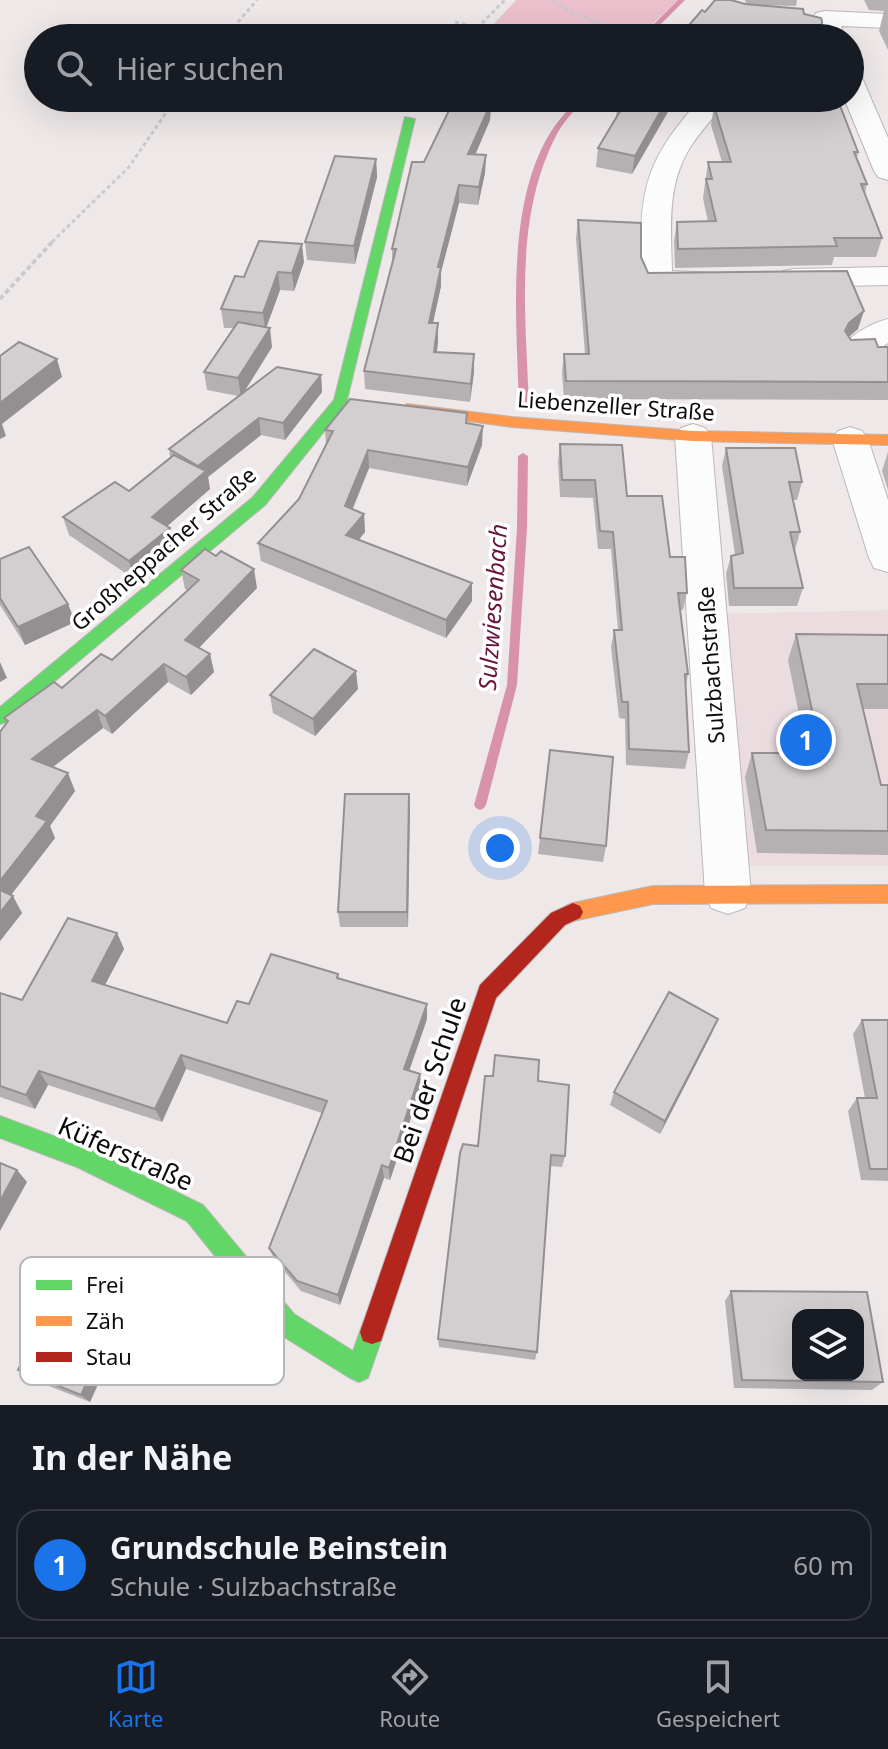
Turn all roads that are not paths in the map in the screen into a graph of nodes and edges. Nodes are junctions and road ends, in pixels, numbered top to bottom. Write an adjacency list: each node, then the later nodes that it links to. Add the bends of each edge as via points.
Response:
1 (795, 17): 3 (street)
2 (888, 21): 4 (street)
3 (817, 24)
4 (863, 24)
5 (703, 112): 9 (street, via 666,165 656,211 657,281)
6 (863, 112): 8 (street)
7 (409, 119): 17 (street, Großheppacher Straße, via 349,402 259,501)
8 (888, 171)
9 (888, 276)
10 (888, 329): 11 (street)
11 (858, 348)
12 (388, 407): 13 (street, Liebenzeller Straße)
13 (693, 436): 14 (street, Liebenzeller Straße); 18 (street, Sulzbachstraße)
14 (850, 439): 15 (street, Liebenzeller Straße); 16 (street)
15 (888, 440)
16 (888, 558)
17 (0, 717)
18 (728, 893): 19 (street, Bei der Schule); 23 (street, Bei der Schule, via 653,895 578,909 558,919 487,992)
19 (888, 894)
20 (0, 1127): 21 (street, Küferstraße, via 83,1158 195,1213)
21 (231, 1257)
22 (284, 1322): 23 (street, Küferstraße)
23 (359, 1369)

